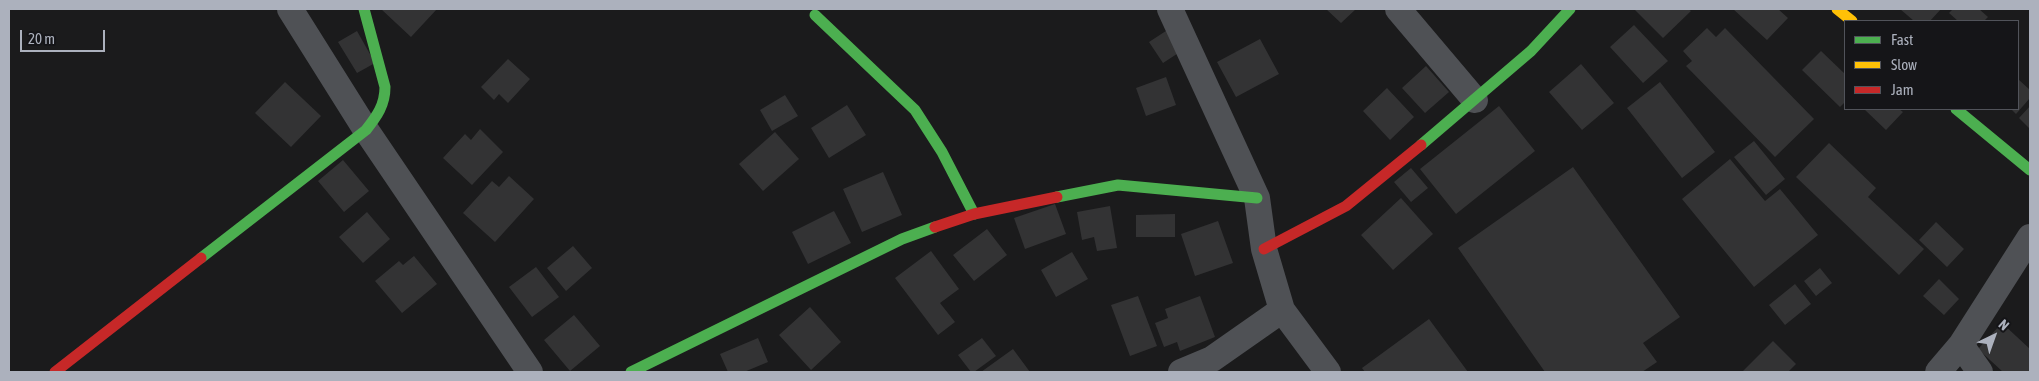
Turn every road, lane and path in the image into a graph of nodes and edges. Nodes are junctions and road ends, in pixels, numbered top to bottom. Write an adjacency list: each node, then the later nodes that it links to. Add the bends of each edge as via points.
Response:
1 (290, 9): 11 (street)
2 (364, 9): 11 (street, via 386,87 383,109)
3 (1170, 9): 13 (street)
4 (1398, 9): 9 (street)
5 (1570, 9): 9 (street, via 1531,51)
6 (1837, 9): 8 (street)
7 (815, 15): 14 (street, via 915,110 942,152)
8 (1851, 20)
9 (1475, 100): 16 (street, via 1346,206)
10 (1957, 110): 12 (street)
11 (366, 130): 19 (street); 20 (street)
12 (2030, 170)
13 (1256, 198): 14 (street, via 1118,185); 16 (street)
14 (974, 214): 21 (street, via 902,239)
15 (2030, 237): 18 (street)
16 (1264, 250): 17 (street)
17 (1282, 310): 22 (street, via 1212,359); 23 (street)
18 (1961, 345): 24 (street); 25 (street)
19 (54, 372)
20 (530, 372)
21 (631, 372)
22 (1181, 372)
23 (1328, 372)
24 (1938, 372)
25 (1980, 372)

